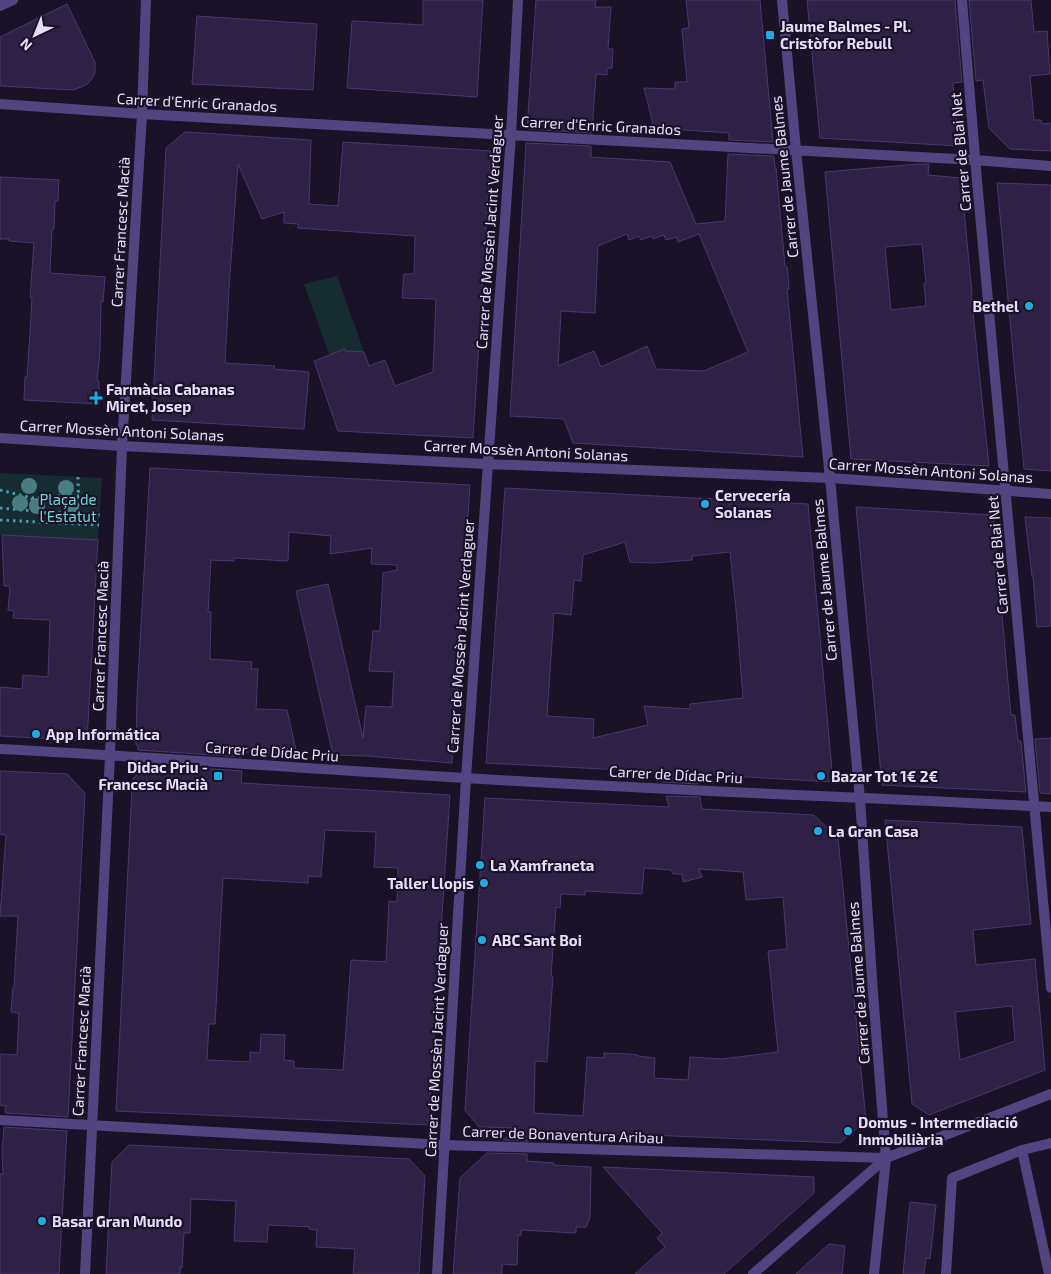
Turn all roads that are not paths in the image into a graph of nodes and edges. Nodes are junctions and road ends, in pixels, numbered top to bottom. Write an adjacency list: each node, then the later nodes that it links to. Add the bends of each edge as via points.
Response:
1 (13, 0): 6 (street)
2 (146, 0): 8 (street, Carrer Francesc Macià)
3 (518, 0): 9 (street, Carrer de Mossèn Jacint Verdaguer)
4 (782, 0): 10 (street, Carrer de Jaume Balmes)
5 (962, 0): 11 (street, Carrer de Blai Net)
6 (0, 6)
7 (0, 104): 8 (street, Carrer d'Enric Granados)
8 (142, 114): 9 (street, Carrer d'Enric Granados); 14 (street, Carrer Francesc Macià)
9 (511, 135): 10 (street, Carrer d'Enric Granados); 15 (street, Carrer de Mossèn Jacint Verdaguer)
10 (796, 150): 11 (street, Carrer d'Enric Granados); 16 (street, Carrer de Jaume Balmes)
11 (975, 160): 12 (street, Carrer d'Enric Granados); 17 (street, Carrer de Blai Net)
12 (1051, 166)
13 (0, 438): 14 (street, Carrer Mossèn Antoni Solanas)
14 (122, 446): 15 (street, Carrer Mossèn Antoni Solanas); 20 (street, Carrer Francesc Macià)
15 (487, 464): 16 (street, Carrer Mossèn Antoni Solanas); 21 (street, Carrer de Mossèn Jacint Verdaguer)
16 (830, 478): 17 (street, Carrer Mossèn Antoni Solanas); 22 (street, Carrer de Jaume Balmes)
17 (1006, 491): 18 (street, Carrer Mossèn Antoni Solanas); 23 (street, Carrer de Blai Net)
18 (1051, 494)
19 (0, 749): 20 (street, Carrer de Dídac Priu)
20 (110, 755): 21 (street, Carrer de Dídac Priu); 28 (street, Carrer Francesc Macià)
21 (466, 778): 22 (street, Carrer de Dídac Priu); 30 (street, Carrer de Mossèn Jacint Verdaguer)
22 (860, 798): 23 (street, Carrer de Dídac Priu); 32 (street, Carrer de Jaume Balmes)
23 (1034, 806): 24 (street, Carrer de Dídac Priu); 25 (street, Carrer de Blai Net)
24 (1051, 807)
25 (1051, 988)
26 (1051, 1094): 32 (street)
27 (0, 1120): 28 (street, Carrer de Bonaventura Aribau)
28 (92, 1125): 30 (street, Carrer de Bonaventura Aribau); 33 (street, Carrer Francesc Macià)
29 (1051, 1143): 31 (street)
30 (445, 1145): 32 (street, Carrer de Bonaventura Aribau); 34 (street, Carrer de Mossèn Jacint Verdaguer)
31 (1022, 1150): 37 (street, via 952,1178); 38 (street)
32 (886, 1158): 35 (street); 36 (street, Carrer de Jaume Balmes)
33 (84, 1274)
34 (437, 1274)
35 (753, 1274)
36 (874, 1274)
37 (946, 1274)
38 (1049, 1274)

